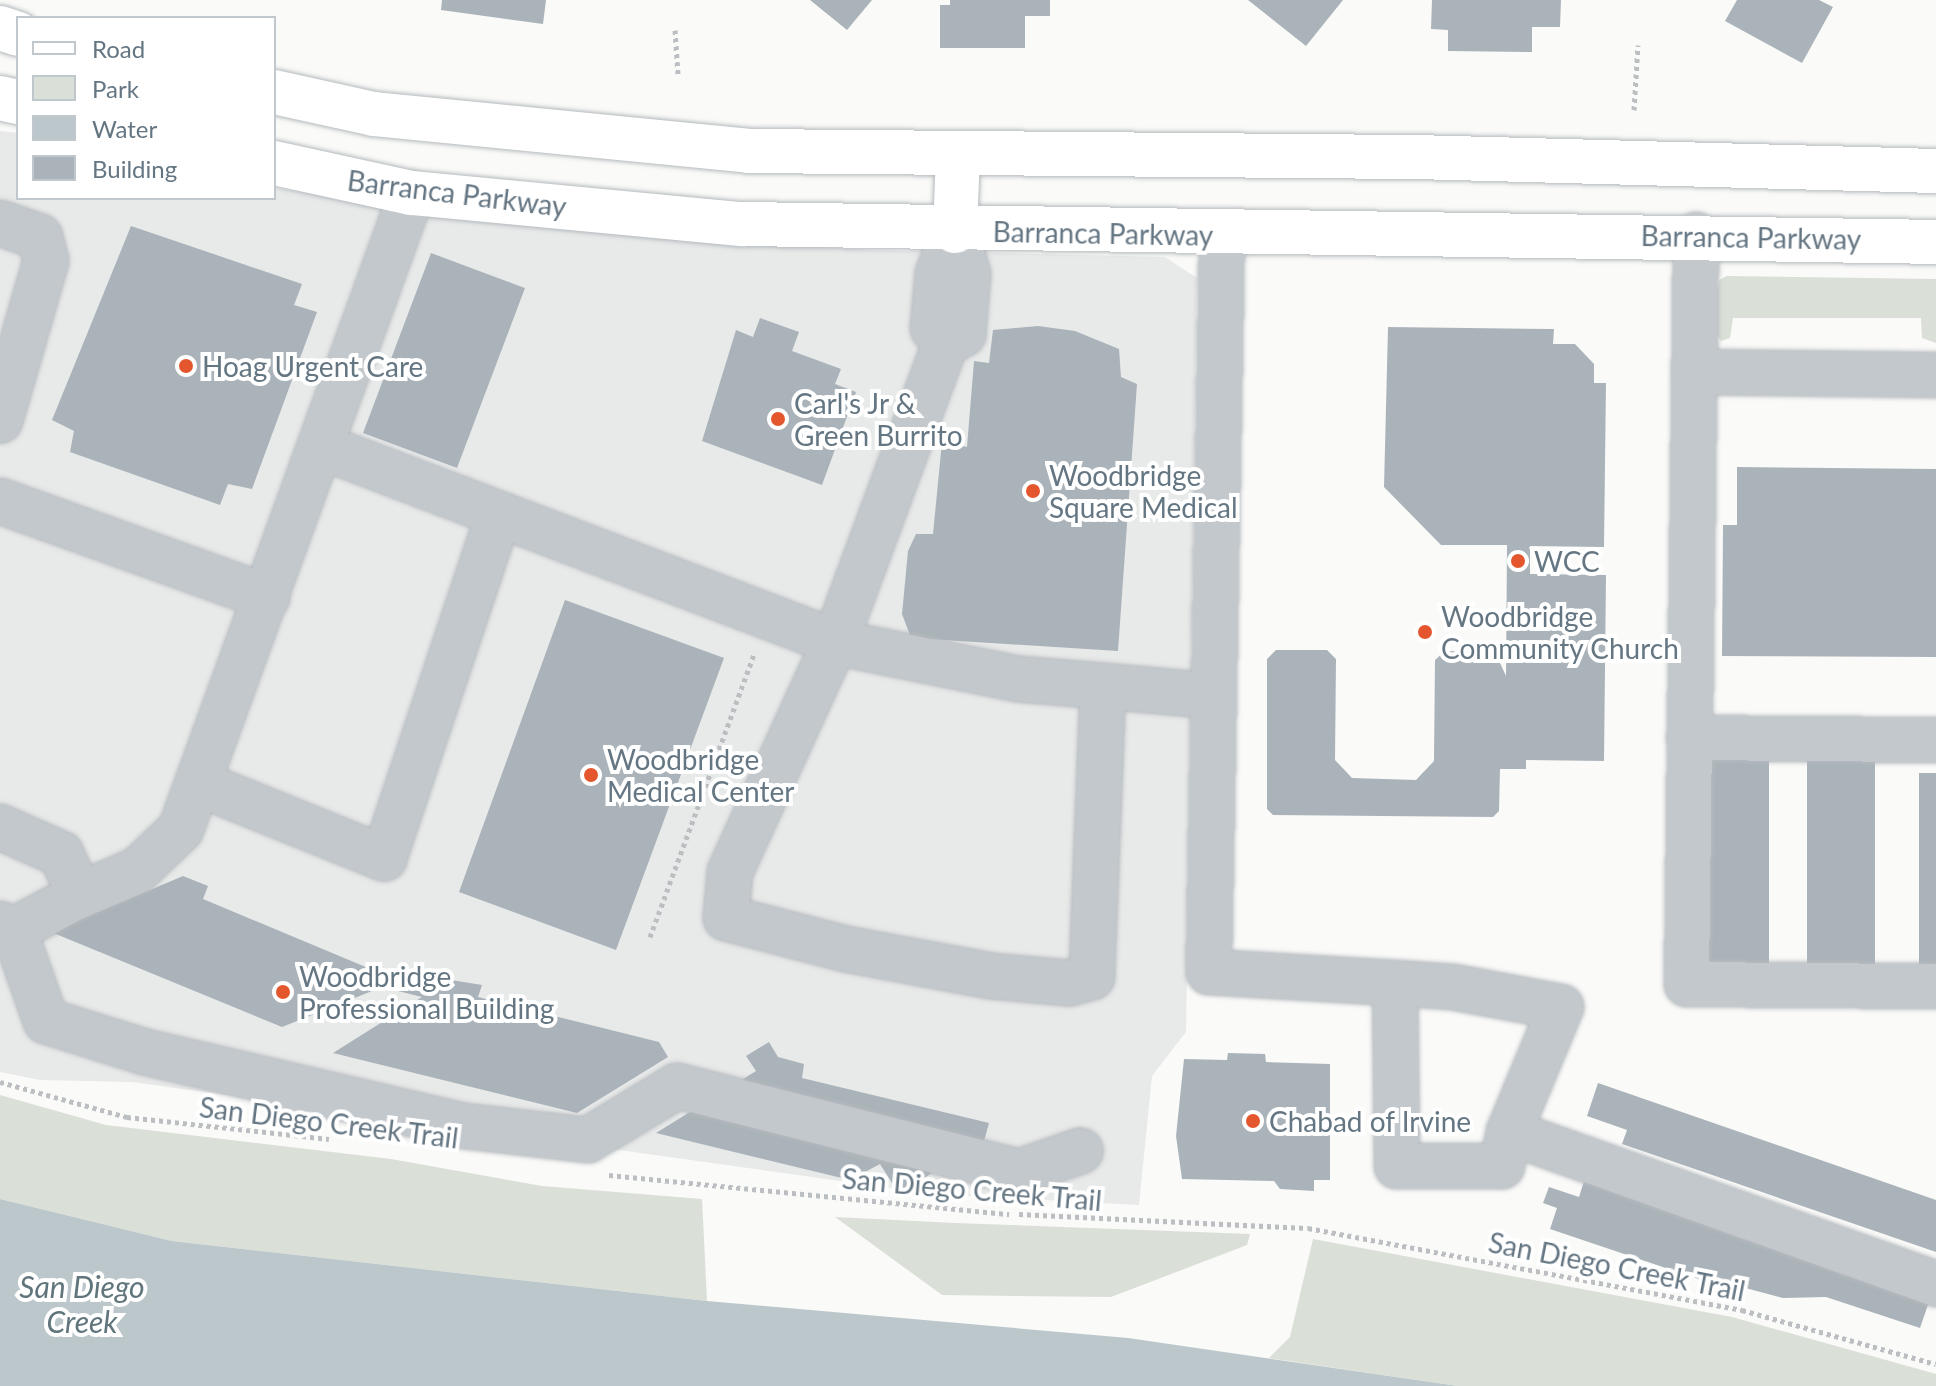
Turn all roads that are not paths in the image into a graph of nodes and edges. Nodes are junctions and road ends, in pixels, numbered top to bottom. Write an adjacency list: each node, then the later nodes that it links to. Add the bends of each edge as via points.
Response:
1 (276, 92): 2 (main road, via 374,114 748,151)
2 (958, 153): 4 (main road, via 1680,162); 7 (main road)
3 (276, 163): 5 (main road, Barranca Parkway)
4 (1936, 171)
5 (412, 193): 7 (main road, Barranca Parkway, via 743,224); 14 (lane)
6 (0, 223): 13 (lane, via 40,237 46,261)
7 (955, 231): 8 (main road, Barranca Parkway); 18 (lane, via 938,274 933,328 945,344)
8 (1222, 235): 9 (main road, Barranca Parkway); 20 (lane)
9 (1696, 235): 10 (main road, Barranca Parkway); 11 (lane)
10 (1936, 242)
11 (1694, 372): 12 (lane); 21 (lane)
12 (1936, 375)
13 (0, 420)
14 (323, 447): 16 (lane); 17 (lane)
15 (0, 501): 17 (lane)
16 (499, 515): 18 (lane); 23 (lane, via 384,858)
17 (267, 597): 23 (lane)
18 (835, 642): 19 (lane, via 1018,679); 19 (lane, via 730,872 726,918 846,949 991,976 1069,983 1092,977)
19 (1103, 686): 20 (lane)
20 (1214, 696): 27 (lane, via 1209,972)
21 (1689, 738): 22 (lane); 28 (lane, via 1687,984)
22 (1936, 740)
23 (198, 783): 25 (lane, via 181,829 138,870)
24 (0, 827): 25 (lane, via 61,854)
25 (80, 895): 26 (lane)
26 (7, 927): 30 (lane, via 46,1021 145,1052 463,1126 588,1140 677,1086 1019,1172)
27 (1395, 983): 29 (lane, via 1453,987 1561,1007); 29 (lane, via 1397,1166 1502,1166)
28 (1936, 986)
29 (1509, 1132): 31 (lane)
30 (1080, 1151)
31 (1936, 1284)

